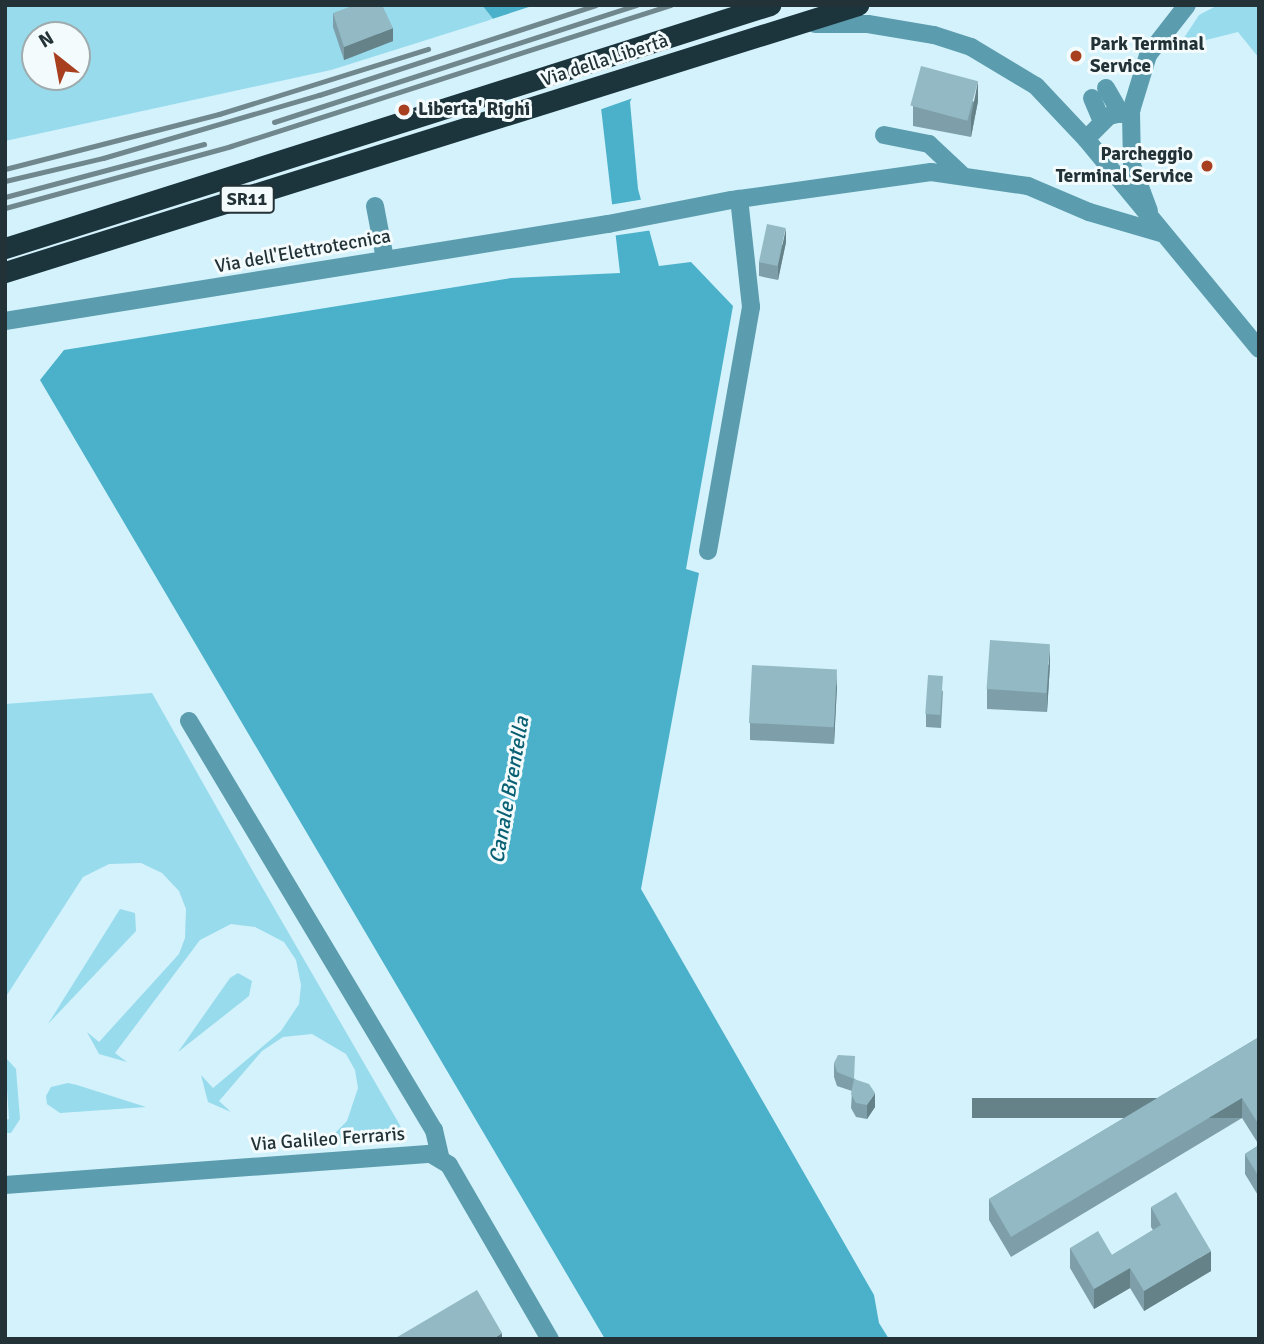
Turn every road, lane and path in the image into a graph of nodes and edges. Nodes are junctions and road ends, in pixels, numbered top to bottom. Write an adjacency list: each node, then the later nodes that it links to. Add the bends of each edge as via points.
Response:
1 (764, 5): 5 (highway)
2 (770, 5): 5 (highway, Via della Libertà / SR11)
3 (858, 5): 6 (highway, Via della Libertà / SR11)
4 (1187, 5): 7 (street, via 1148,55)
5 (725, 20): 17 (highway, Via della Libertà / SR11)
6 (777, 30): 10 (street, via 821,23 868,24 934,35 971,47 1036,86); 19 (highway, Via della Libertà / SR11)
7 (1126, 113): 8 (street); 8 (street, via 1099,93); 11 (street)
8 (1102, 121): 10 (street)
9 (884, 135): 13 (street, via 929,144)
10 (1086, 139): 12 (street)
11 (1129, 146): 12 (street); 16 (street)
12 (1099, 157): 16 (street)
13 (961, 174): 14 (street, via 931,172); 16 (street, via 1028,186 1089,212)
14 (739, 199): 18 (street, Via dell'Elettrotecnica); 22 (street, via 751,307)
15 (375, 206): 18 (street)
16 (1157, 227): 21 (street)
17 (5, 248)
18 (385, 259): 20 (street, Via dell'Elettrotecnica)
19 (5, 272)
20 (5, 321)
21 (1259, 349)
22 (708, 551)
23 (189, 721): 24 (street, via 434,1130)
24 (440, 1157): 25 (street, Via Galileo Ferraris, via 431,1154); 26 (street, via 449,1165)
25 (5, 1185)
26 (550, 1339)

